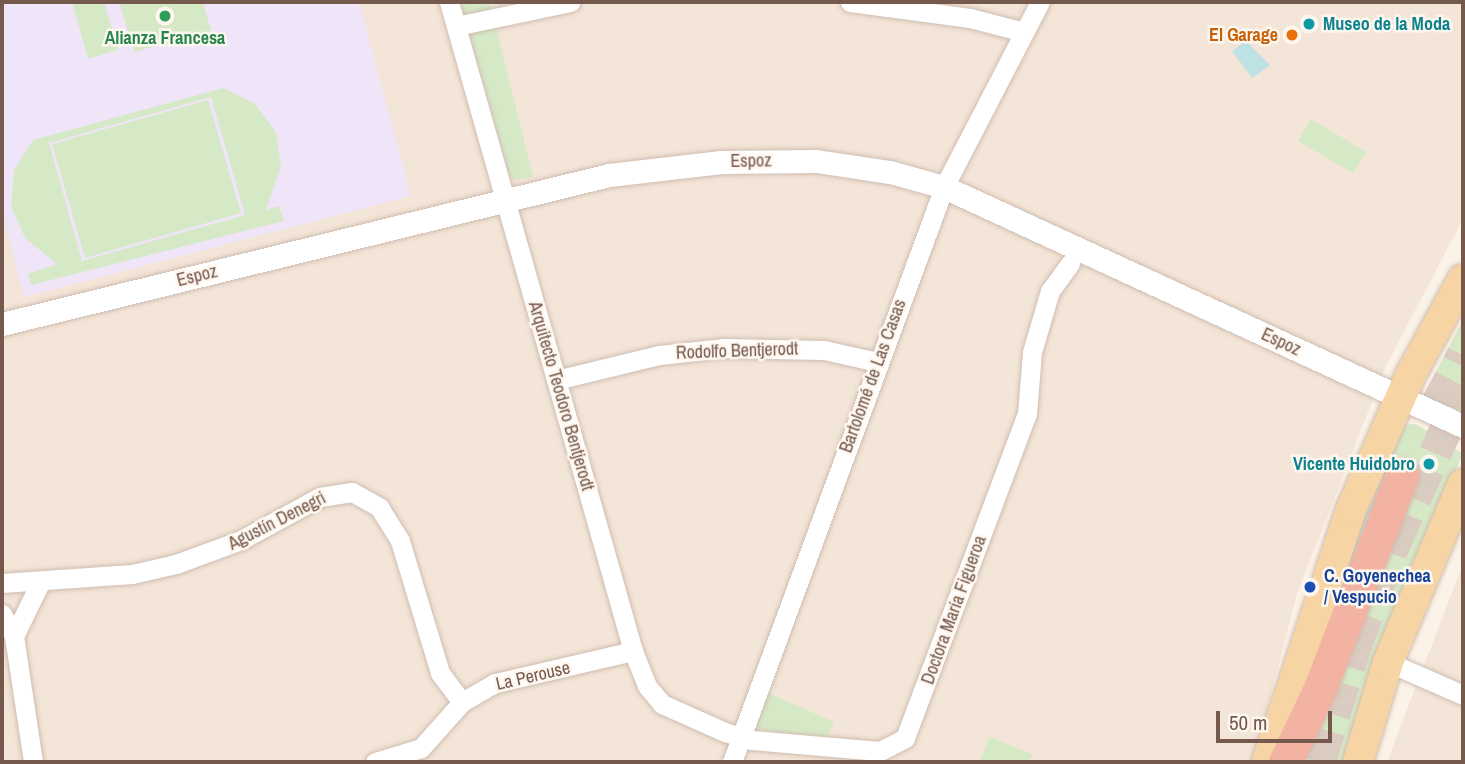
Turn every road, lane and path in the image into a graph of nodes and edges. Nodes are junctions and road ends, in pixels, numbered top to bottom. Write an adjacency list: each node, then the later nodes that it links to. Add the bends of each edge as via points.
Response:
1 (449, 2): 5 (street, Arquitecto Teodoro Bentjerodt)
2 (571, 2): 5 (street)
3 (850, 2): 6 (street, via 970,18)
4 (1040, 2): 6 (street, Bartolomé de Las Casas)
5 (456, 26): 8 (street, Arquitecto Teodoro Bentjerodt)
6 (1024, 32): 7 (street, Bartolomé de Las Casas)
7 (944, 187): 8 (street, Espoz, via 853,166 759,160 646,169); 9 (street, Espoz); 12 (street, Bartolomé de Las Casas)
8 (505, 200): 11 (street, Espoz); 13 (street, Arquitecto Teodoro Bentjerodt)
9 (1074, 256): 14 (street, Espoz); 26 (street, Doctora María Figueroa, via 1054,281 1031,352 1027,414 905,738 880,751)
10 (1463, 279): 14 (main road)
11 (2, 324)
12 (878, 362): 13 (street, Rodolfo Bentjerodt, via 824,350 715,349 659,355); 26 (street, Bartolomé de Las Casas)
13 (556, 380): 22 (street, Arquitecto Teodoro Bentjerodt)
14 (1400, 398): 15 (street, Espoz); 30 (main road, via 1336,548)
15 (1463, 426)
16 (1402, 474): 31 (highway, via 1320,688)
17 (1463, 484): 23 (main road)
18 (41, 580): 19 (street, Agustín Denegri); 21 (street); 25 (street, Agustín Denegri, via 132,574 176,564 242,540 320,497 352,492 379,507 400,541 440,673)
19 (2, 583)
20 (2, 614): 21 (street)
21 (15, 636): 27 (street)
22 (633, 651): 25 (street, La Perouse, via 495,683); 26 (street, Arquitecto Teodoro Bentjerodt, via 647,686 662,704)
23 (1388, 662): 24 (street); 32 (main road)
24 (1463, 695)
25 (462, 702): 28 (street, La Perouse, via 421,748)
26 (739, 737): 29 (street, Bartolomé de Las Casas)
27 (33, 762)
28 (375, 762)
29 (732, 762)
30 (1267, 762)
31 (1285, 762)
32 (1358, 762)

